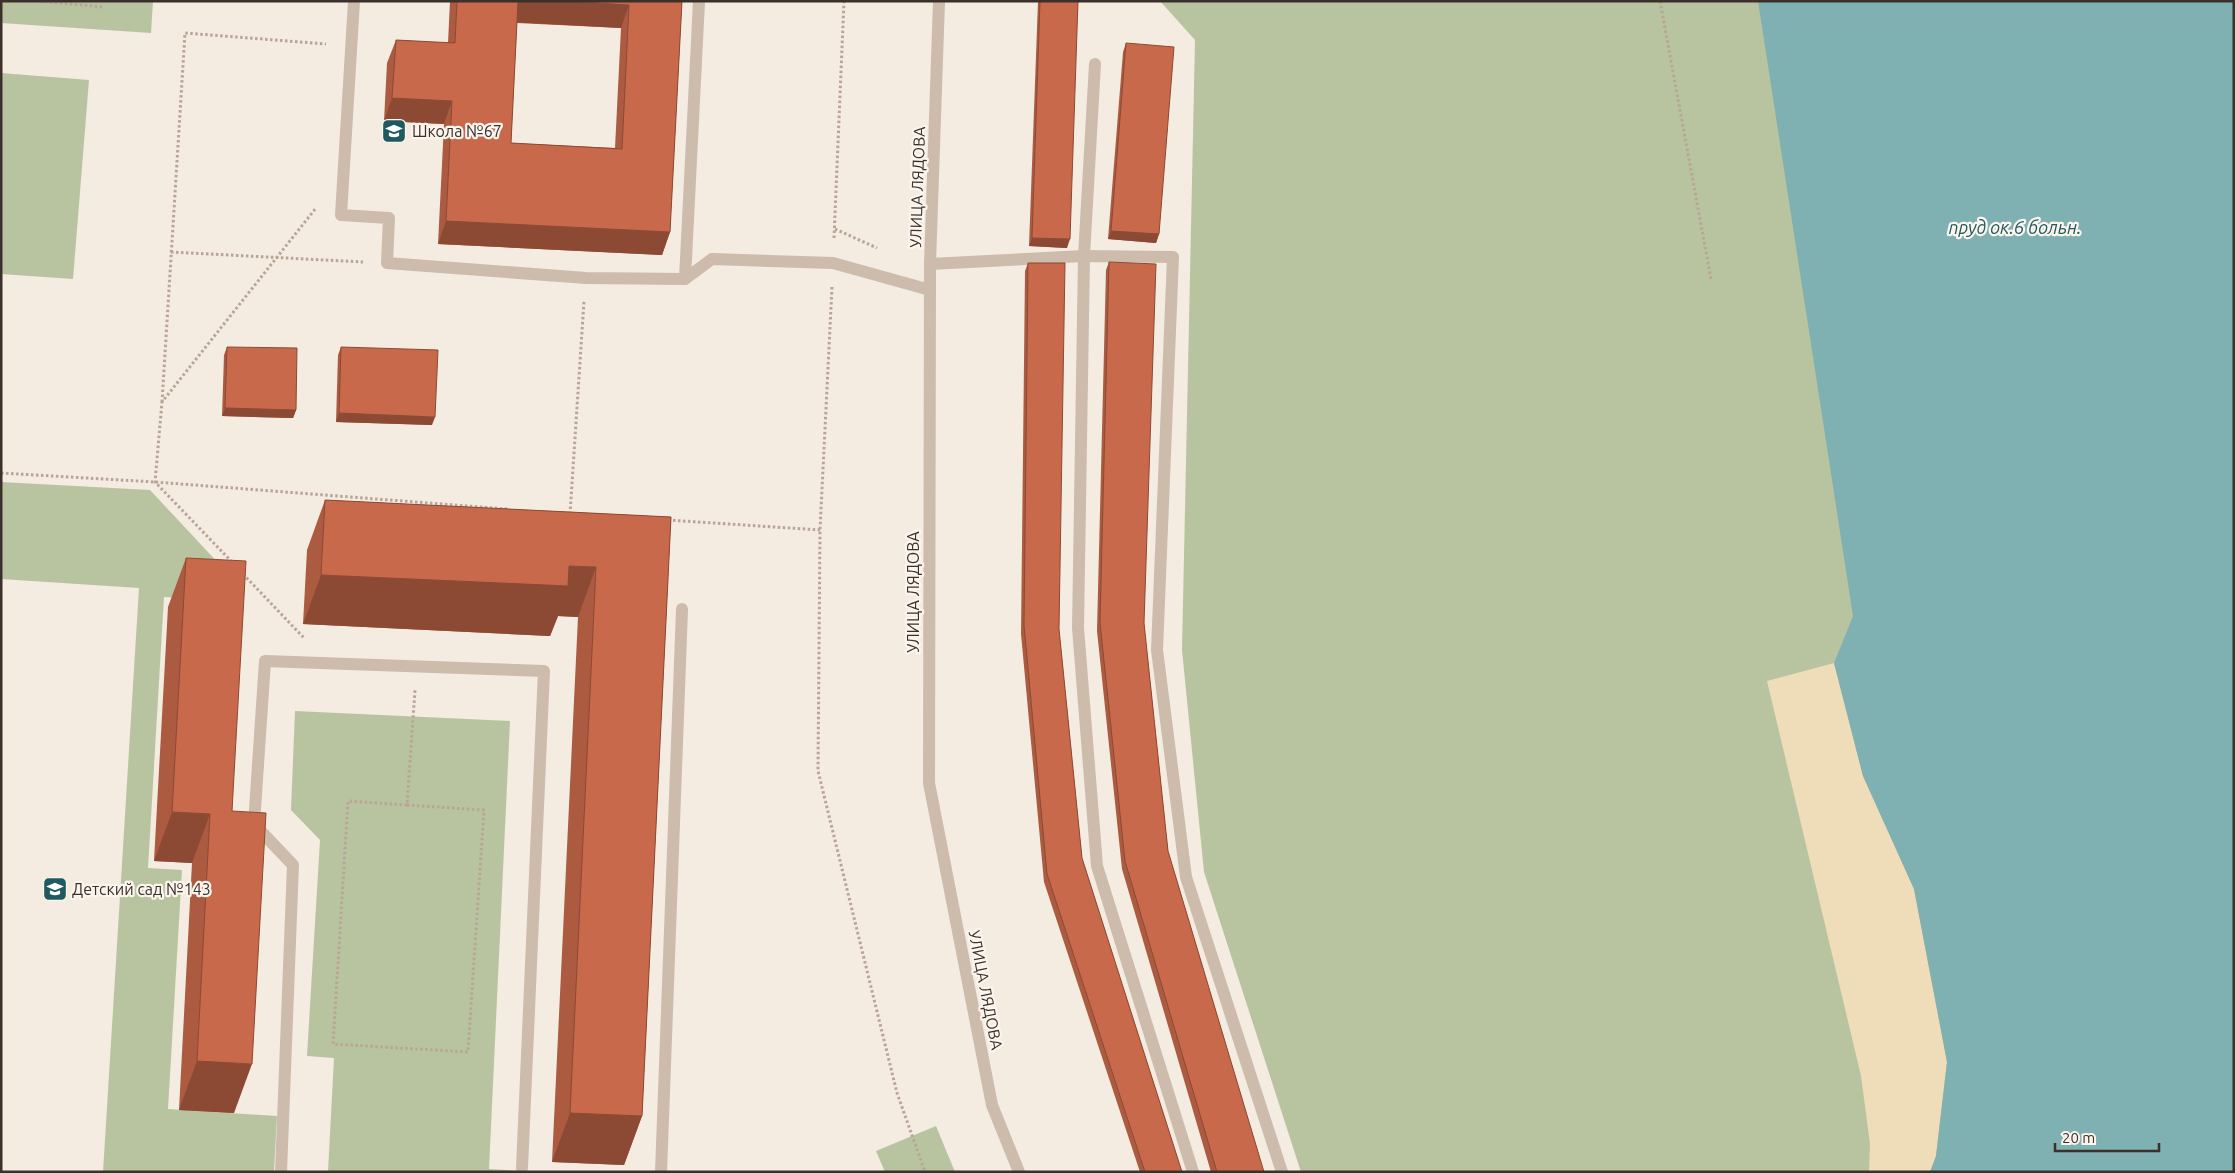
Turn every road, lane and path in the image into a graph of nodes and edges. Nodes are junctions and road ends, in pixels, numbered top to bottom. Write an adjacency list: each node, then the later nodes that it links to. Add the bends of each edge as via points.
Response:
1 (40, 1): 7 (path)
2 (354, 1): 8 (street)
3 (699, 1): 18 (street)
4 (844, 1): 15 (path)
5 (939, 1): 16 (street, УЛИЦА ЛЯДОВА)
6 (1660, 1): 19 (path)
7 (102, 7)
8 (351, 46): 10 (street); 11 (path, via 185,33)
9 (1096, 64): 12 (street)
10 (345, 173): 13 (path); 14 (street, via 341,215 389,218)
11 (171, 252): 13 (path); 21 (path)
12 (1084, 256): 16 (street); 39 (street, via 1078,628 1098,866); 40 (street, via 1173,257 1157,650 1186,877)
13 (277, 258): 14 (path); 21 (path)
14 (386, 263): 17 (street)
15 (833, 263): 18 (street, via 712,259); 20 (street); 27 (path)
16 (930, 264): 20 (street, УЛИЦА ЛЯДОВА)
17 (586, 278): 18 (street); 25 (path, via 570,514)
18 (685, 278)
19 (1711, 279)
20 (930, 290): 38 (street, УЛИЦА ЛЯДОВА, via 929,783 992,1105)
21 (162, 402): 23 (path)
22 (1, 473): 23 (path)
23 (155, 482): 24 (path); 28 (path)
24 (510, 509)
25 (579, 514)
26 (666, 520): 27 (path)
27 (820, 530): 37 (path, via 818,771 897,1093)
28 (235, 566)
29 (242, 572): 31 (path)
30 (682, 609): 36 (street)
31 (328, 663): 32 (street); 35 (street, via 265,661 254,824 294,865)
32 (416, 666): 33 (path); 34 (street, via 544,671)
33 (407, 805): 33 (path, via 484,810 468,1052 333,1044 348,801)
34 (522, 1168)
35 (282, 1172)
36 (661, 1172)
37 (925, 1172)
38 (1019, 1172)
39 (1193, 1172)
40 (1282, 1172)

